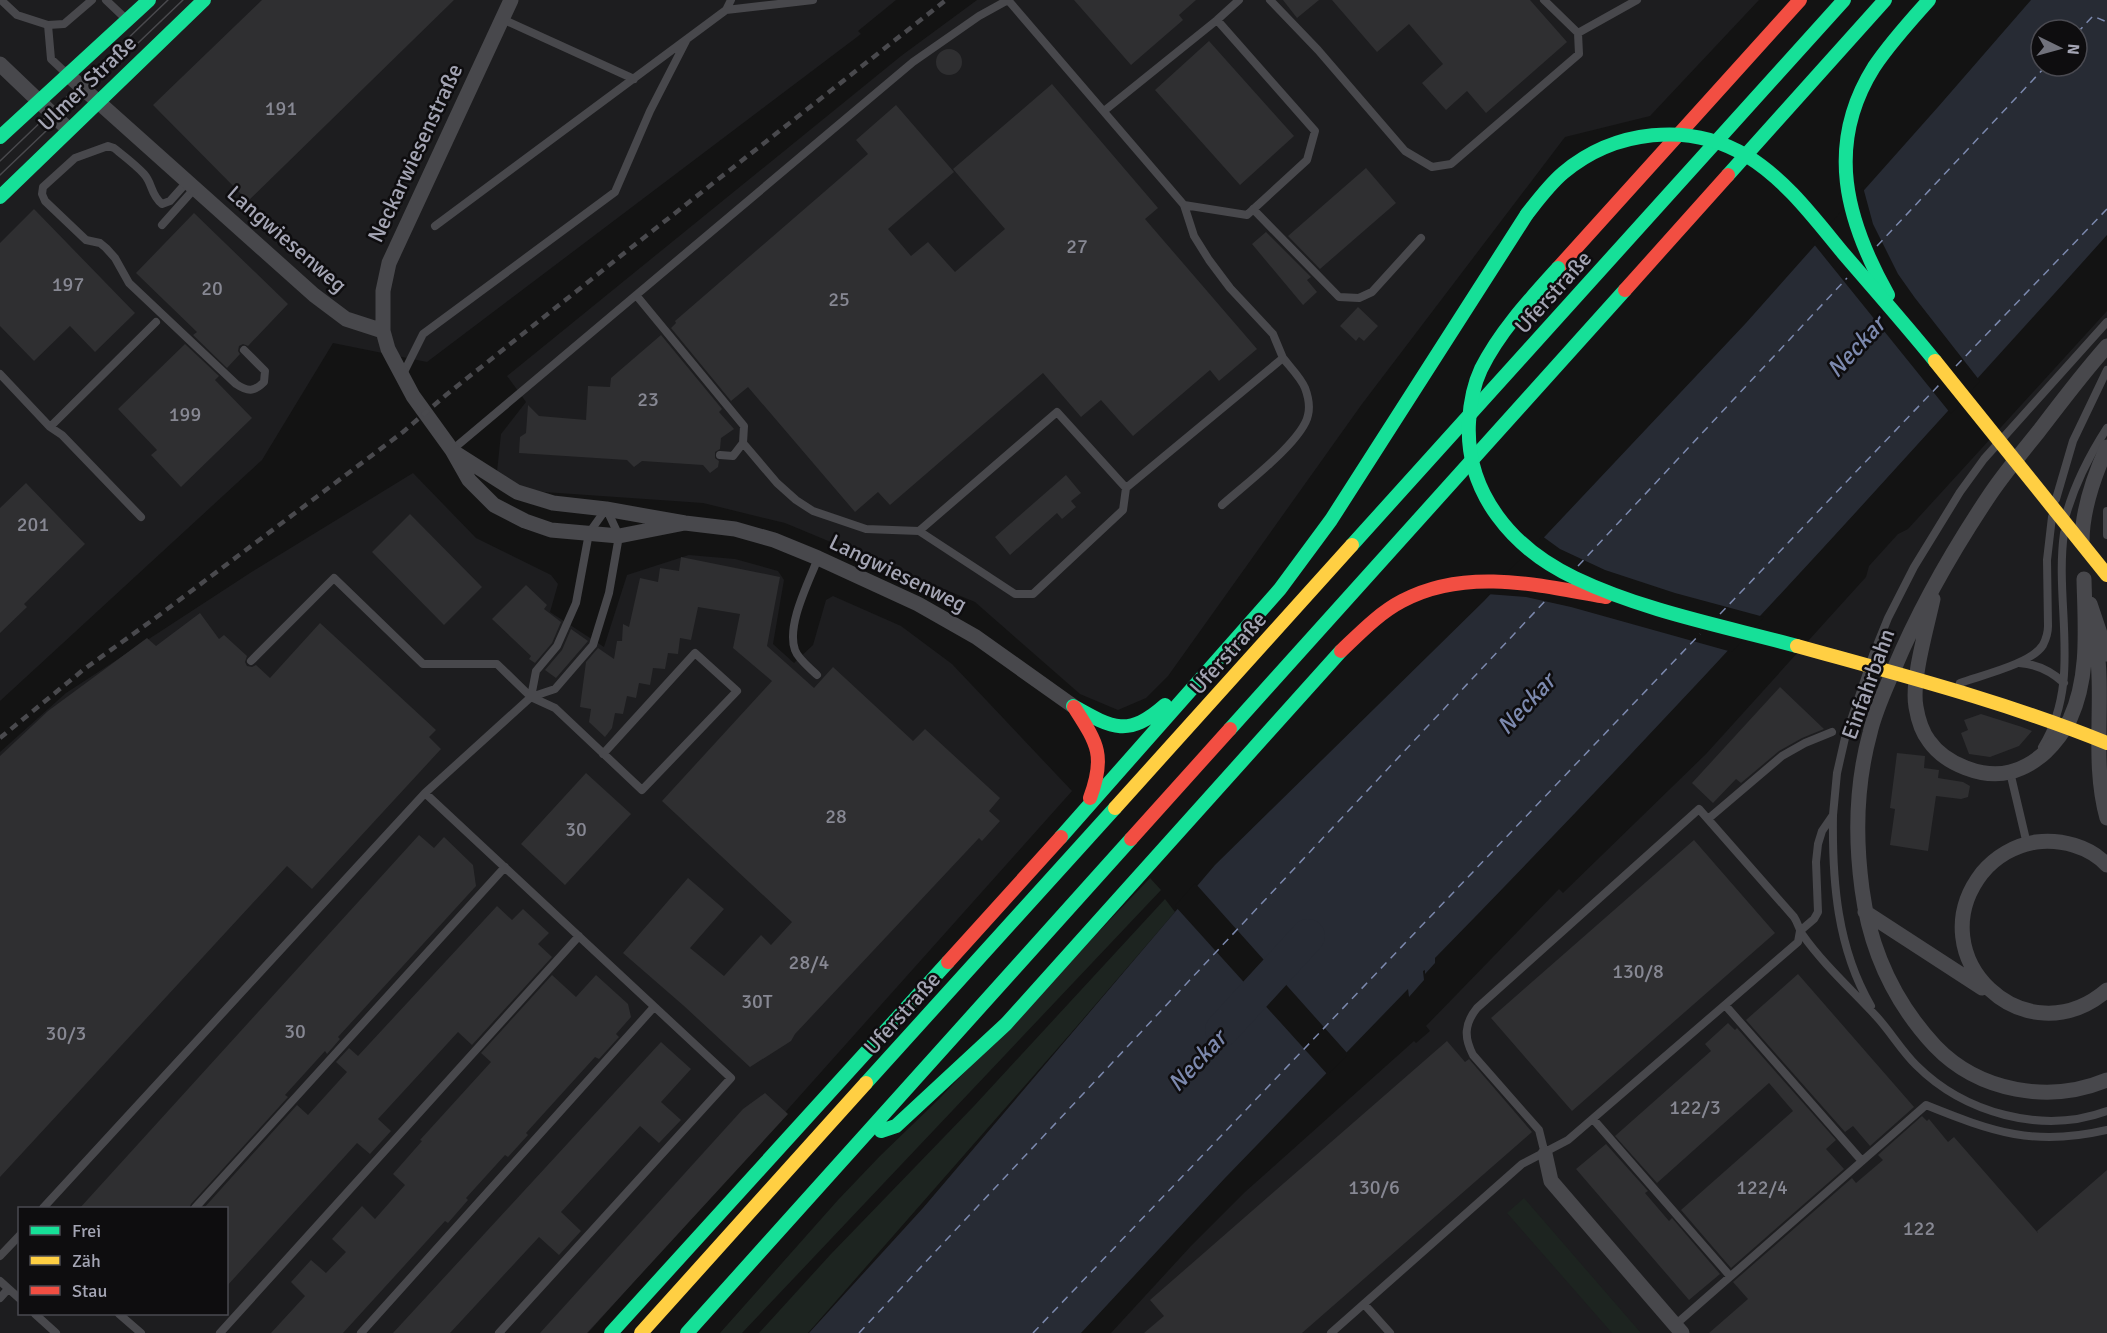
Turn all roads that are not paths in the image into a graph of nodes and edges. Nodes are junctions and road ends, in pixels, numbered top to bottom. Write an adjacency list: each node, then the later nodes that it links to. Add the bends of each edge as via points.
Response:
1 (1, 0): 22 (lane, via 16,15)
2 (92, 0): 22 (lane, via 64,24)
3 (106, 0): 20 (lane)
4 (149, 0): 20 (main road, Ulmer Straße)
5 (204, 0): 29 (main road, Ulmer Straße)
6 (511, 0): 19 (street, Neckarwiesenstraße)
7 (731, 0): 18 (lane)
8 (813, 0): 18 (lane)
9 (1008, 0): 30 (lane); 40 (lane, via 979,15 913,62)
10 (1239, 0): 21 (lane)
11 (1270, 0): 23 (lane, via 1405,151 1432,167 1451,164 1579,54)
12 (1544, 0): 23 (lane)
13 (1636, 0): 23 (lane)
14 (1800, 0): 71 (main road, bridge, via 1518,313 1496,342 1474,387 1468,423 1470,455 1479,489 1508,532 1550,566)
15 (1844, 0): 129 (main road, Uferstraße)
16 (1885, 0): 107 (main road)
17 (1929, 0): 43 (main road, bridge, via 1876,64 1861,90 1845,147 1844,181 1851,215 1862,246)
18 (726, 10): 24 (lane)
19 (501, 19): 27 (lane); 44 (street, Neckarwiesenstraße, via 389,263 383,291)
20 (127, 20): 26 (main road, Ulmer Straße)
21 (1216, 20): 30 (lane); 36 (lane, via 1316,131 1307,160)
22 (48, 26): 26 (lane, via 51,59)
23 (1578, 33)
24 (686, 41): 27 (lane); 50 (lane, via 615,192 423,334)
25 (0, 64): 28 (street)
26 (67, 74): 28 (main road, Ulmer Straße); 29 (street, Langwiesenweg)
27 (634, 79): 38 (lane)
28 (39, 100): 31 (street); 32 (main road, Ulmer Straße)
29 (97, 102): 31 (main road, Ulmer Straße); 33 (street, Langwiesenweg)
30 (1104, 111): 35 (lane)
31 (68, 129): 34 (main road, Ulmer Straße)
32 (0, 137)
33 (191, 185): 37 (lane); 44 (street, Langwiesenweg, via 314,295 346,319); 46 (lane, via 162,204 146,176 108,146 75,158 43,187 42,194 86,240 106,248 129,283 236,384 253,391 264,382 265,371)
34 (0, 197)
35 (1184, 204): 36 (lane, via 1247,215); 47 (lane, via 1194,236 1209,260 1273,334)
36 (1253, 209): 39 (lane, via 1339,297 1359,298 1372,292)
37 (162, 225)
38 (435, 226)
39 (1421, 238)
40 (636, 295): 53 (lane, via 744,426); 55 (lane)
41 (156, 322): 51 (lane)
42 (2107, 322): 89 (lane, via 1984,459 1914,567 1888,618 1859,692 1840,761)
43 (1906, 324): 68 (main road, bridge); 77 (main road, bridge, via 1806,211 1753,160 1730,147 1688,135 1655,134 1604,147 1563,173 1527,214 1331,520 1280,589)
44 (383, 331): 50 (street, Langwiesenweg)
45 (2107, 346): 70 (street, Einfahrbahn, via 1992,491)
46 (244, 350)
47 (1283, 358): 57 (lane); 58 (lane, via 1305,387 1308,417 1290,444)
48 (2107, 370): 75 (lane, via 2076,434 2056,495 2047,560 2047,635 2036,653)
49 (0, 374): 51 (lane)
50 (402, 378): 55 (street, Langwiesenweg)
51 (50, 427): 61 (lane)
52 (2107, 428): 79 (lane, via 2082,470 2066,516 2062,562)
53 (743, 443): 56 (lane, via 733,456); 63 (lane, via 777,483 813,511 866,529)
54 (2107, 447): 69 (street, Einfahrbahn, via 2082,530)
55 (452, 450): 59 (street, Langwiesenweg, via 517,492 553,503); 64 (street, Langwiesenweg, via 469,480 494,505 551,530)
56 (720, 456)
57 (1126, 489): 63 (lane, via 1123,510 1033,594 1015,594); 63 (lane, via 1057,412)
58 (1222, 505)
59 (606, 509): 62 (street, Langwiesenweg); 64 (lane); 66 (lane)
60 (2107, 512): 65 (lane)
61 (141, 517)
62 (685, 523): 66 (street, Langwiesenweg); 67 (street, Langwiesenweg, via 735,529)
63 (919, 531)
64 (590, 533): 66 (street, Langwiesenweg); 80 (lane, via 576,603 556,646 536,671)
65 (2107, 535)
66 (619, 536): 80 (lane, via 609,593 592,645 555,689)
67 (818, 558): 76 (lane, via 796,615 793,636 795,651); 81 (street, Langwiesenweg, via 918,604 976,637)
68 (2107, 575)
69 (2084, 579): 72 (street, Einfahrbahn); 85 (street, Einfahrbahn, via 2085,635 2077,702 2061,735)
70 (1936, 584): 86 (street, Einfahrbahn, via 1916,683 1915,705 1920,724 1928,741 1952,761 1981,772); 95 (street, Einfahrbahn, via 1907,639 1870,733 1858,796 1857,855)
71 (1640, 602): 83 (main road, bridge, via 1981,698); 107 (main road, bridge, via 1503,582 1470,581 1434,587 1376,618 1340,652 1006,1024 896,1126)
72 (2091, 609): 73 (street, Einfahrbahn); 90 (street, Einfahrbahn, via 2100,682 2099,784)
73 (2107, 654)
74 (251, 660): 80 (lane, via 334,578 423,664 496,664)
75 (2017, 663): 78 (lane); 79 (lane, via 2046,669)
76 (817, 675)
77 (1204, 677): 81 (main road, via 1151,719 1126,727 1110,724); 88 (main road)
78 (1960, 683)
79 (2064, 683): 85 (lane, via 2052,732)
80 (531, 697): 84 (lane, via 555,708); 87 (lane)
81 (1073, 706): 88 (main road, via 1098,747 1101,761 1099,778)
82 (1832, 732): 91 (lane, via 1792,749)
83 (2107, 743)
84 (603, 754): 84 (lane, via 695,653 737,691 642,790)
85 (2027, 766): 86 (street, Einfahrbahn)
86 (2010, 772): 92 (lane)
87 (424, 793): 94 (lane); 110 (lane)
88 (1085, 809): 128 (main road)
89 (1833, 815): 96 (lane, via 1818,844 1818,912); 102 (lane, via 1834,882 1841,928 1852,967)
90 (2107, 818)
91 (1708, 819): 96 (lane, via 1794,917); 108 (lane, via 1699,809 1477,1008 1469,1020 1467,1041 1473,1055 1539,1130)
92 (2027, 844): 93 (street, via 2067,843 2086,849); 99 (street, via 2006,852 1987,866 1973,884 1962,928 1965,951 1974,972 1988,990)
93 (2107, 865)
94 (505, 867): 97 (lane); 111 (lane)
95 (1865, 912): 99 (street); 103 (street, Einfahrbahn, via 1894,994 1943,1055 1977,1077 2015,1090 2046,1093 2086,1089)
96 (1800, 931): 100 (lane, via 1794,946); 102 (lane)
97 (579, 936): 101 (lane); 125 (lane)
98 (2107, 990): 99 (street, via 2075,1010 2052,1014 2029,1012)
99 (2007, 1004)
100 (1725, 1005): 105 (lane); 109 (lane)
101 (654, 1007): 126 (lane); 127 (lane, via 731,1078)
102 (1878, 1018): 104 (lane, via 1928,1076 1963,1100 1985,1109 2038,1119 2075,1118)
103 (2107, 1080)
104 (2107, 1111)
105 (1593, 1119): 108 (lane); 114 (lane)
106 (2107, 1130): 109 (lane, via 2081,1136 2029,1137 1981,1127 1926,1105)
107 (865, 1136): 130 (main road)
108 (1545, 1154): 119 (lane, via 1522,1164); 122 (street, via 1551,1181)
109 (1862, 1161): 114 (lane)
110 (46, 1207)
111 (197, 1207)
112 (18, 1237): 113 (lane)
113 (0, 1256)
114 (1730, 1276): 122 (lane)
115 (0, 1281): 116 (lane)
116 (8, 1289): 117 (lane); 118 (lane)
117 (18, 1297)
118 (0, 1298)
119 (1364, 1304): 131 (lane); 132 (lane)
120 (36, 1315): 123 (lane)
121 (120, 1315): 124 (lane)
122 (1678, 1329)
123 (56, 1333)
124 (141, 1333)
125 (220, 1333)
126 (361, 1333)
127 (499, 1333)
128 (611, 1333)
129 (641, 1333)
130 (687, 1333)
131 (1331, 1333)
132 (1390, 1333)

